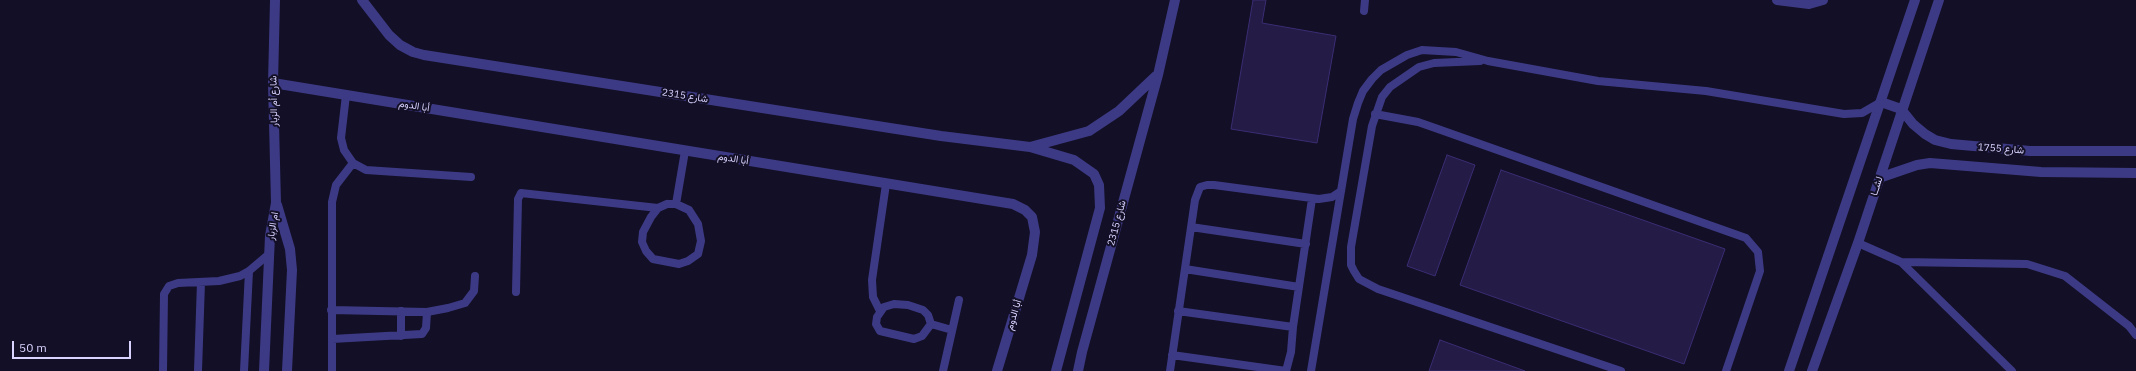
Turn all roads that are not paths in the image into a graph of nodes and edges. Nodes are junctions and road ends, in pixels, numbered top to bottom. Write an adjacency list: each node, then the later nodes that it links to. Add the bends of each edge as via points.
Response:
1 (275, 0): 12 (street, شارع أم الزبار)
2 (362, 0): 17 (street, شارع 2315, via 400,45 424,55 941,136)
3 (1175, 0): 11 (street, شارع 2315)
4 (1366, 0): 9 (lane)
5 (1777, 0): 6 (street, via 1809,4)
6 (1823, 0)
7 (1915, 0): 14 (street)
8 (1939, 0): 15 (street, لشــا)
9 (1364, 11)
10 (1488, 61): 14 (lane, via 1598,81 1706,91 1844,114 1862,113); 16 (lane, via 1434,63 1419,67 1390,87 1382,97); 25 (lane, via 1456,52 1422,50 1407,55 1381,70 1363,91 1358,103)
11 (1158, 75): 17 (street, شارع 2315, via 1119,111 1089,131); 63 (street, شارع 2315)
12 (273, 83): 13 (street, أبا الدوم); 27 (street, شارع أم الزبار)
13 (346, 95): 18 (street, أبا الدوم); 20 (lane, via 341,138 344,150)
14 (1881, 102): 15 (street, شارع 1755); 69 (street)
15 (1901, 109): 19 (street, شارع 1755, via 1925,134 1935,140 1951,144 2030,151); 23 (street, لشــا)
16 (1375, 114): 67 (lane, via 1351,247 1351,265 1359,279 1378,289); 68 (lane, via 1418,122 1746,238 1758,252 1760,271)
17 (1030, 147): 62 (street, شارع 2315, via 1074,160 1094,174 1099,185 1098,214)
18 (685, 151): 24 (street, أبا الدوم); 28 (lane)
19 (2136, 152)
20 (353, 163): 22 (lane, via 366,170); 42 (lane, via 336,185 332,202)
21 (2136, 172): 23 (street, شارع 1755, via 2041,172 1930,163 1917,164)
22 (471, 177)
23 (1879, 178): 31 (street, لشــا)
24 (886, 184): 44 (lane, via 872,280 873,297); 61 (street, أبا الدوم, via 1013,204 1032,217 1035,232 1032,255)
25 (1341, 191): 26 (lane, via 1326,199); 66 (lane)
26 (1312, 199): 30 (lane, via 1207,185 1200,187 1196,193); 32 (lane)
27 (276, 203): 33 (street, ام الزبار); 58 (street, ام الزبار, via 288,242 292,270)
28 (676, 204): 29 (lane); 29 (lane, via 689,210 698,224 702,241 698,254 679,264 654,259 642,242 643,232)
29 (658, 208): 40 (lane, via 521,193 518,199)
30 (1191, 227): 32 (lane); 35 (lane)
31 (1858, 243): 34 (lane); 70 (street, لشــا)
32 (1306, 244): 39 (lane)
33 (269, 254): 36 (lane); 57 (street, ام الزبار)
34 (1901, 262): 50 (lane, via 2026,264 2065,276 2129,326); 71 (lane)
35 (1185, 270): 39 (lane); 45 (lane)
36 (249, 271): 38 (lane, via 219,281); 56 (lane)
37 (475, 276): 46 (lane, via 474,291 465,303)
38 (201, 282): 54 (lane, via 178,283 169,286 164,294); 55 (lane)
39 (1299, 288): 48 (lane)
40 (516, 292)
41 (959, 300): 49 (lane)
42 (331, 310): 43 (lane); 52 (lane)
43 (401, 311): 46 (lane); 51 (lane)
44 (880, 311): 47 (lane, via 894,304 908,305 923,310); 47 (lane, via 876,324 880,331 897,336 914,339 922,336)
45 (1178, 311): 48 (lane); 53 (lane)
46 (427, 312): 51 (lane, via 426,328 422,334)
47 (932, 324): 49 (lane)
48 (1293, 327): 65 (lane)
49 (952, 330): 60 (lane)
50 (2136, 335)
51 (401, 336): 52 (lane)
52 (332, 338): 59 (lane)
53 (1172, 355): 64 (lane); 65 (lane)
54 (163, 371)
55 (198, 371)
56 (244, 371)
57 (264, 371)
58 (286, 371)
59 (332, 371)
60 (943, 371)
61 (997, 371)
62 (1056, 371)
63 (1078, 371)
64 (1170, 371)
65 (1286, 371)
66 (1311, 371)
67 (1622, 371)
68 (1726, 371)
69 (1789, 371)
70 (1812, 371)
71 (2012, 371)

